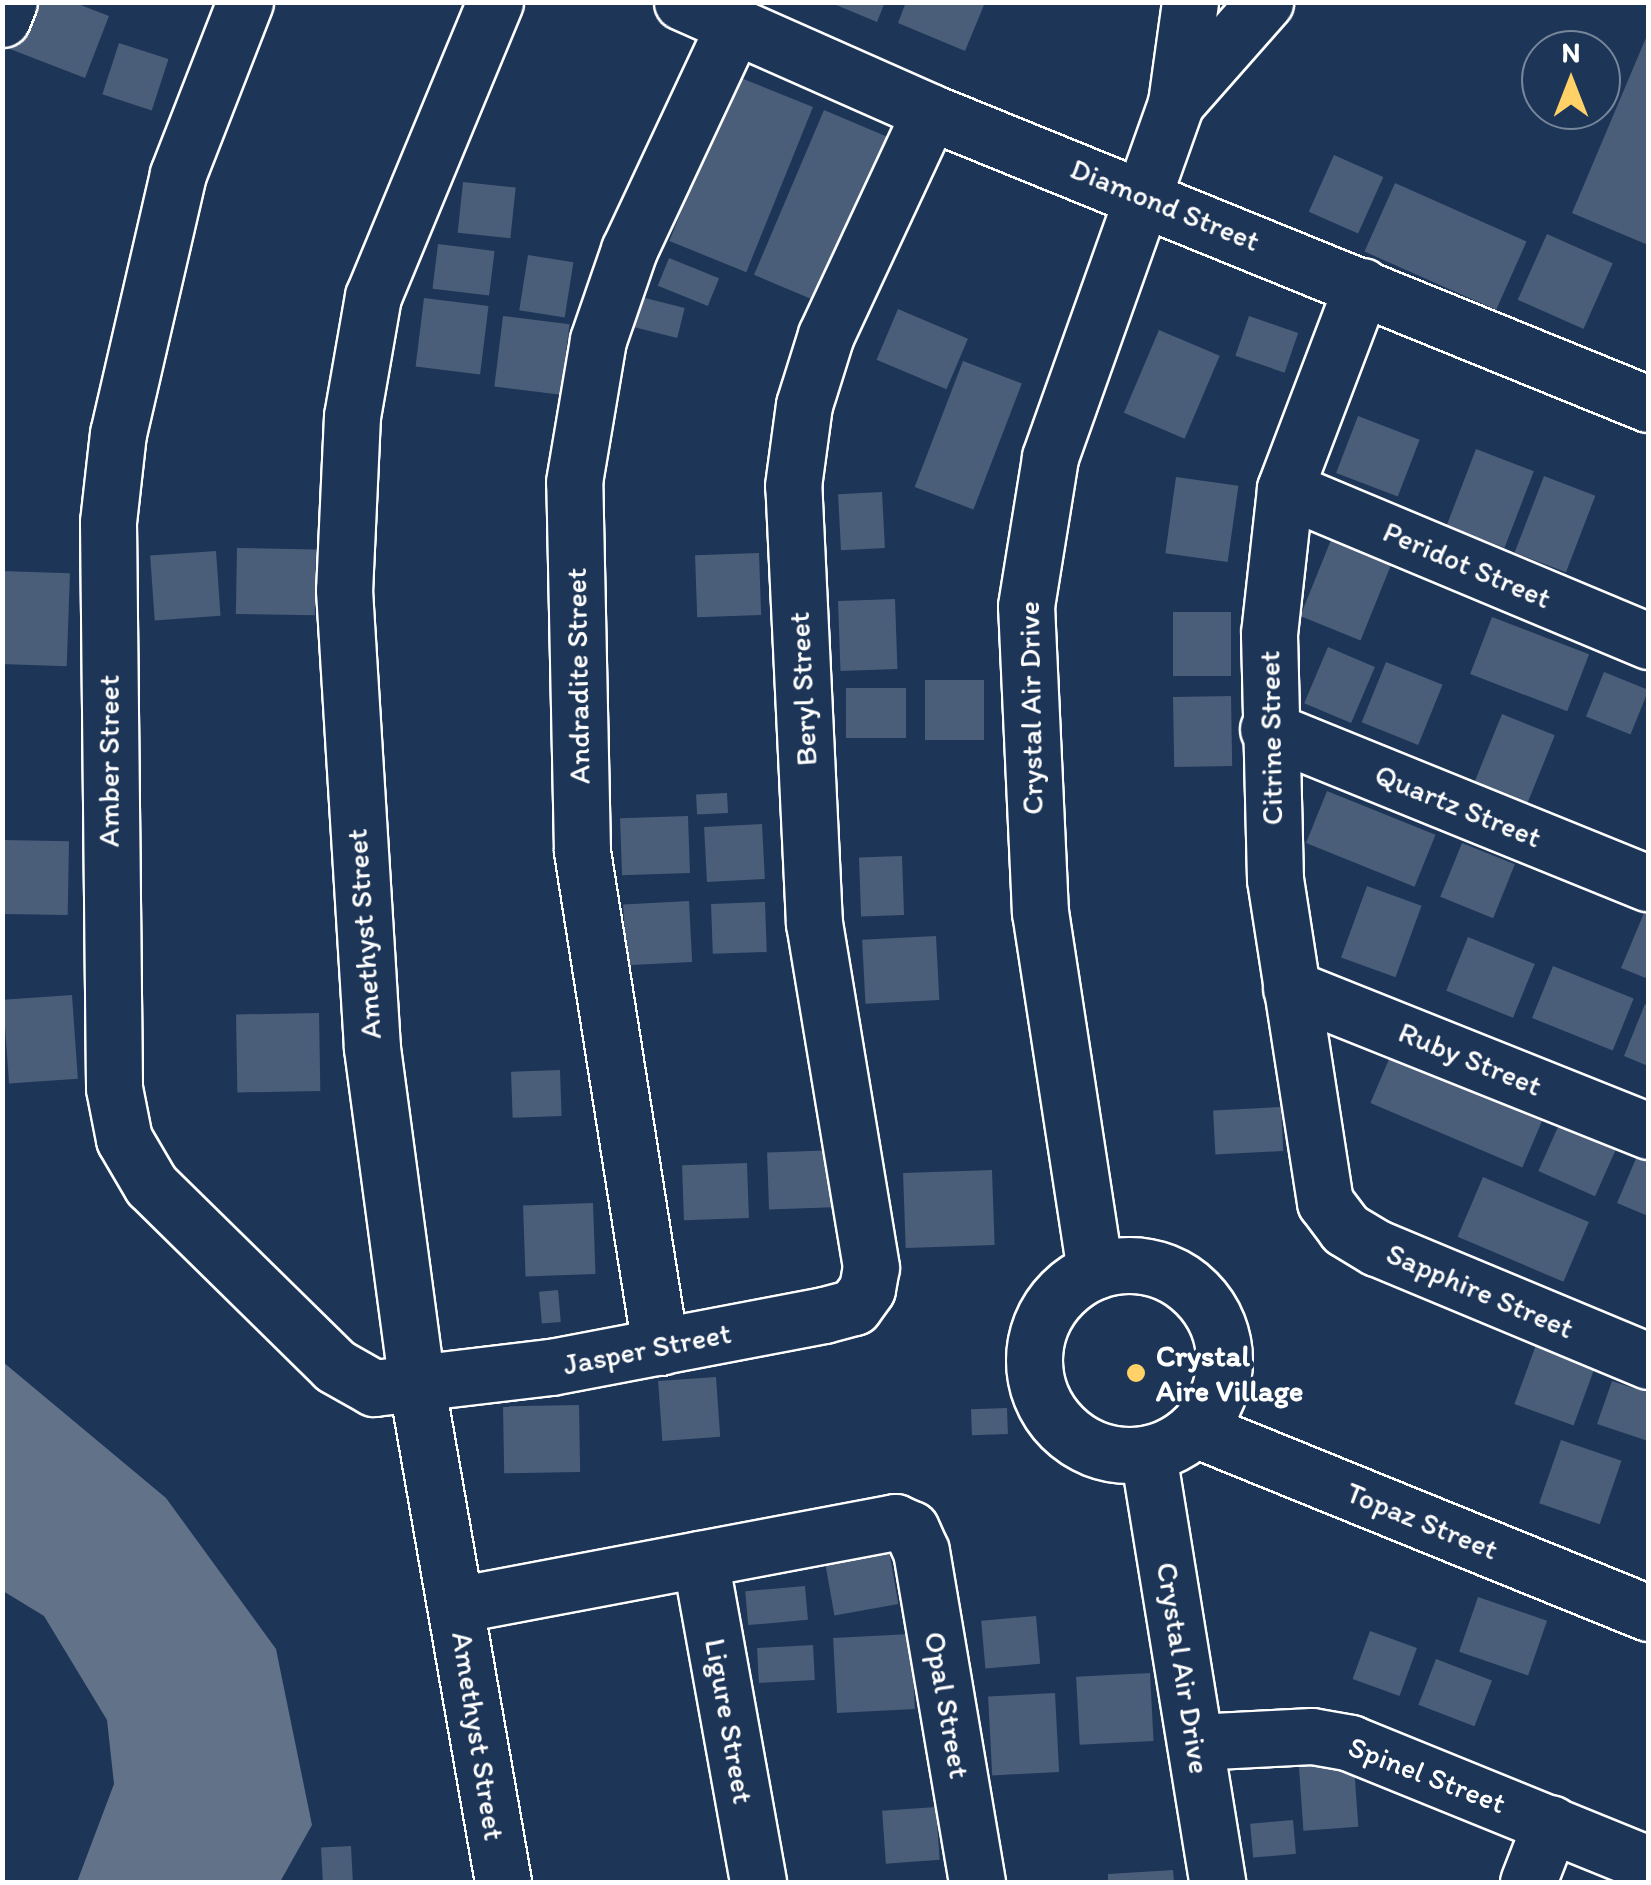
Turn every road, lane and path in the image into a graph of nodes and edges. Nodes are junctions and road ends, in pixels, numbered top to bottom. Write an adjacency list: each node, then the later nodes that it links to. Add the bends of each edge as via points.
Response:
1 (9, 2): 7 (street)
2 (245, 2): 25 (street, Amber Street, via 178,174 118,432 108,522 114,1088 124,1139 165,1199 351,1380 374,1388)
3 (495, 2): 25 (street, Amethyst Street, via 373,296 352,416 344,590 362,963)
4 (682, 2): 8 (street, Diamond Street)
5 (1190, 2): 9 (street, Crystal Air Drive)
6 (1265, 2): 9 (street, Crystal Air Drive)
7 (2, 19)
8 (732, 30): 10 (street, Diamond Street); 23 (street, Andradite Street, via 629,250 598,340 574,482 582,851)
9 (1176, 103): 11 (street, Crystal Air Drive)
10 (930, 112): 11 (street, Diamond Street); 22 (street, Beryl Street, via 826,335 804,405 793,486 814,924 871,1267)
11 (1143, 195): 12 (street, Diamond Street); 21 (street, Crystal Air Drive, via 1050,457 1026,606 1040,914)
12 (1362, 286): 13 (street, Diamond Street); 14 (street, Citrine Street)
13 (1648, 404)
14 (1285, 490): 15 (street, Peridot Street); 16 (street, Citrine Street, via 1269,634)
15 (1648, 640)
16 (1268, 729): 17 (street, Quartz Street); 18 (street, Citrine Street, via 1275,878)
17 (1648, 883)
18 (1291, 988): 19 (street, Ruby Street); 20 (street, Citrine Street)
19 (1648, 1131)
20 (1325, 1202): 24 (street, Sapphire Street, via 1345,1229 1377,1248)
21 (1095, 1271): 26 (street, via 1128,1265 1160,1270 1188,1285 1211,1310 1223,1340 1225,1372 1215,1404); 27 (street, via 1068,1287 1035,1340 1042,1402 1086,1446)
22 (867, 1289): 23 (street, Jasper Street, via 854,1307 824,1316)
23 (660, 1346): 25 (street, Jasper Street)
24 (1648, 1361)
25 (417, 1387): 29 (street, Amethyst Street)
26 (1196, 1429): 27 (street); 30 (street, Topaz Street)
27 (1148, 1454): 31 (street, Crystal Air Drive)
28 (700, 1558): 29 (street); 35 (street, Ligure Street); 36 (street, Opal Street, via 895,1522 911,1529 921,1551)
29 (456, 1605): 34 (street, Amethyst Street)
30 (1648, 1614)
31 (1194, 1742): 32 (street, Spinel Street, via 1312,1736 1350,1743); 37 (street, Crystal Air Drive)
32 (1551, 1823): 33 (street, Spinel Street); 38 (street)
33 (1648, 1864)
34 (502, 1882)
35 (758, 1882)
36 (977, 1882)
37 (1217, 1882)
38 (1528, 1882)

